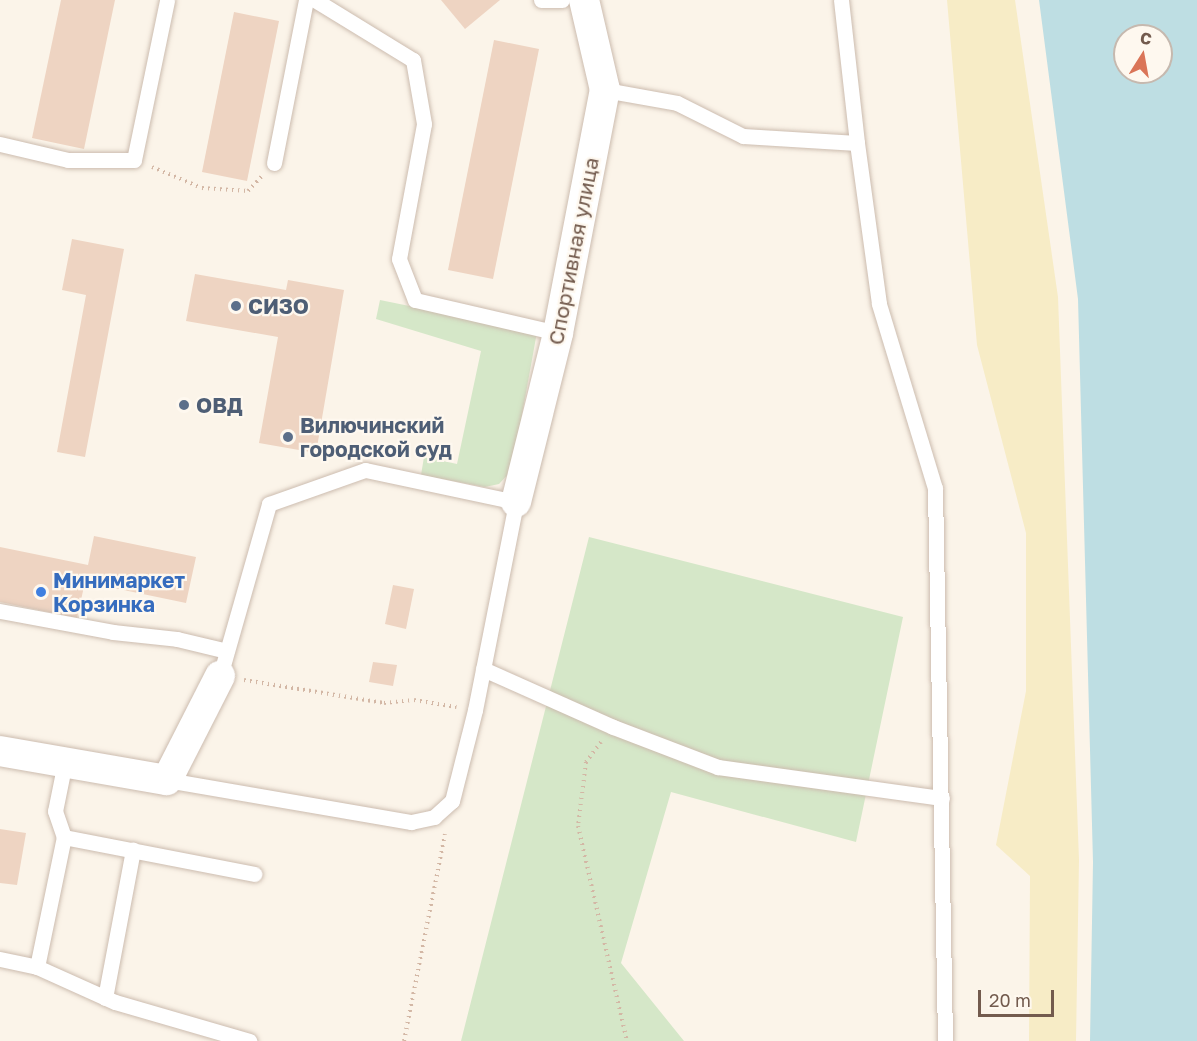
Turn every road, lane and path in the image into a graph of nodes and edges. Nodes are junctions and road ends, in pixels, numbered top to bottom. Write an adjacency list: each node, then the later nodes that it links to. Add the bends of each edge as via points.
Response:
1 (167, 0): 11 (lane)
2 (306, 0): 12 (lane)
3 (315, 0): 13 (lane, via 413,60 424,124 399,259 415,300)
4 (541, 0): 5 (lane)
5 (562, 0)
6 (584, 0): 8 (street, Спортивная улица)
7 (841, 0): 9 (lane)
8 (604, 90): 9 (lane, via 676,103 743,136); 13 (street, Спортивная улица)
9 (857, 143): 23 (lane, via 879,304 935,488)
10 (0, 144): 11 (lane, via 68,160)
11 (134, 160): 12 (path, via 202,188 248,191)
12 (274, 163)
13 (558, 333): 14 (street, Спортивная улица)
14 (516, 502): 16 (lane, via 364,470 269,504); 17 (lane)
15 (0, 611): 16 (lane, via 113,632 177,639)
16 (223, 663): 18 (path, via 384,703 414,700); 22 (street)
17 (483, 669): 18 (lane); 19 (lane)
18 (475, 710): 24 (lane)
19 (613, 727): 23 (lane, via 718,767); 33 (path, via 586,762 579,826)
20 (0, 751): 21 (street)
21 (65, 762): 22 (street); 25 (lane, via 55,811)
22 (166, 780): 24 (lane, via 411,822 434,817)
23 (942, 798): 34 (lane)
24 (452, 801): 32 (path)
25 (64, 837): 26 (lane); 29 (lane)
26 (133, 850): 27 (lane); 30 (lane)
27 (254, 874)
28 (0, 959): 29 (lane)
29 (38, 966): 30 (lane)
30 (105, 998): 31 (lane)
31 (249, 1041)
32 (404, 1041)
33 (627, 1041)
34 (945, 1041)

